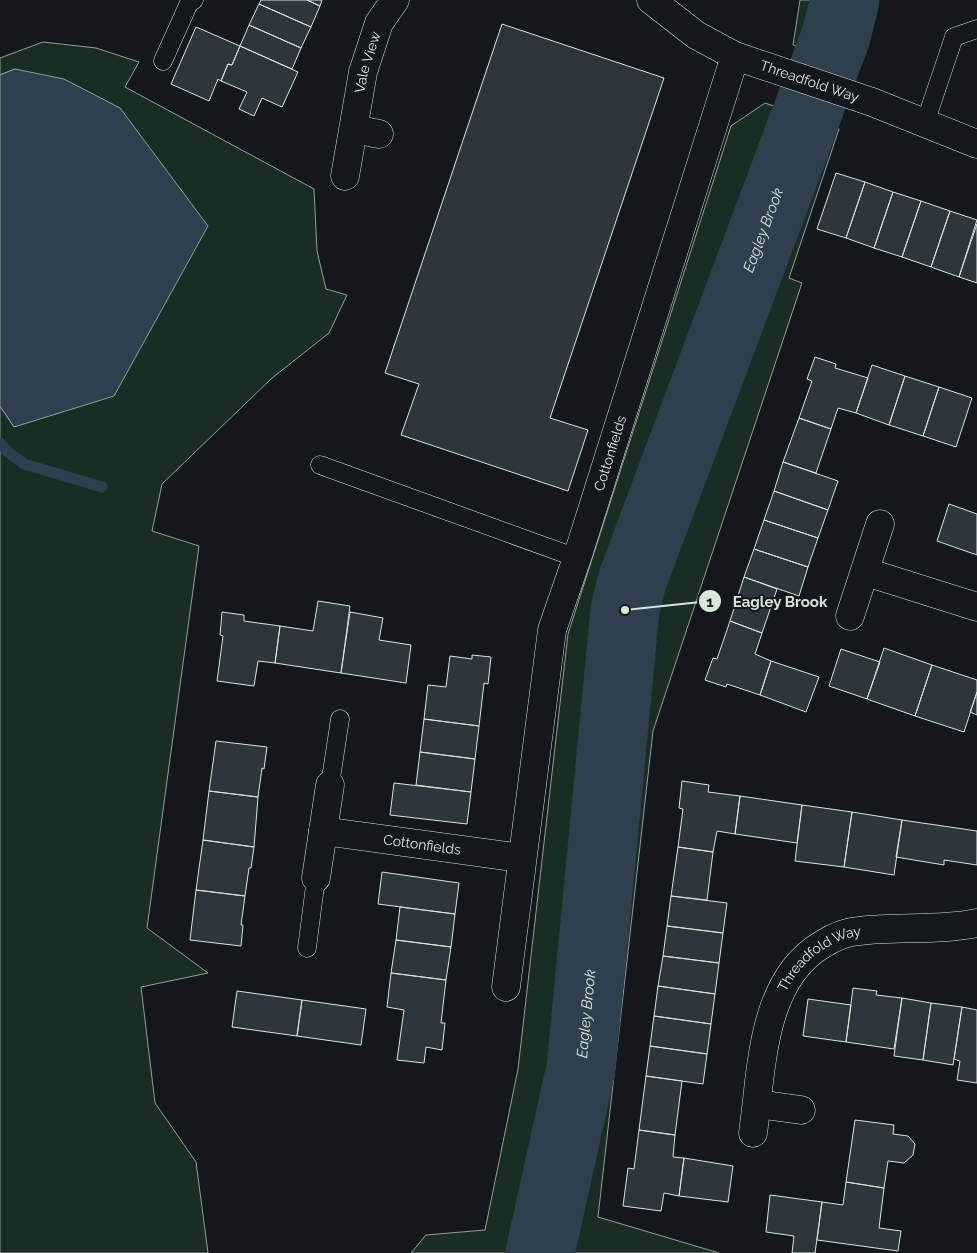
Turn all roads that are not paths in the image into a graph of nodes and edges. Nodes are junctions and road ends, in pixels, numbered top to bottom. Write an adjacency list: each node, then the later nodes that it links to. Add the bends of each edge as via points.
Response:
1 (194, 0): 6 (lane, via 189,3)
2 (395, 0): 9 (street, Vale View, via 379,24 363,72 366,132)
3 (652, 0): 5 (street, Threadfold Way, via 696,35)
4 (977, 29): 7 (lane, via 954,37)
5 (735, 56): 7 (street, Threadfold Way); 12 (street, Cottonfields)
6 (163, 60)
7 (925, 123): 8 (street, Threadfold Way)
8 (977, 144)
9 (345, 176)
10 (320, 464): 12 (lane)
11 (880, 524): 13 (street)
12 (577, 558): 19 (street, Cottonfields, via 552,630)
13 (866, 572): 14 (street); 15 (street)
14 (977, 607)
15 (850, 616)
16 (340, 719): 17 (lane)
17 (330, 785): 18 (street)
18 (323, 831): 19 (street, Cottonfields); 20 (street)
19 (521, 858): 23 (street, Cottonfields)
20 (316, 878): 22 (lane)
21 (977, 923): 24 (street, Threadfold Way, via 857,931 835,937 811,951 791,972 779,994 767,1031)
22 (307, 948)
23 (506, 987)
24 (757, 1104): 25 (street); 26 (street, Threadfold Way)
25 (800, 1110)
26 (753, 1133)

